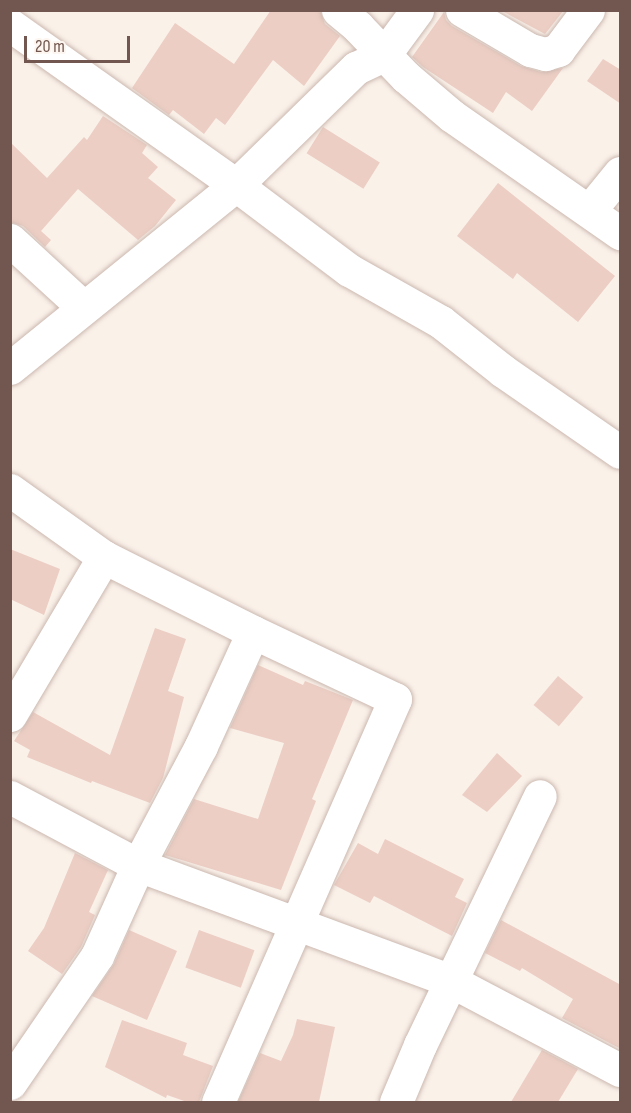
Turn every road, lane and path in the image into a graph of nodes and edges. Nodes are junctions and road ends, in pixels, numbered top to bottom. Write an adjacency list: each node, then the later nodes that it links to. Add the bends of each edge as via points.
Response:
1 (339, 10): 6 (street)
2 (417, 10): 6 (street)
3 (462, 10): 4 (street, via 530,50 545,54 558,50)
4 (588, 10)
5 (10, 25): 8 (street)
6 (384, 55): 8 (street, via 356,68); 9 (street, via 452,116)
7 (621, 173): 9 (street)
8 (236, 185): 12 (street); 14 (street, via 349,270 441,322 503,371)
9 (589, 211): 10 (street)
10 (621, 233)
11 (10, 240): 12 (street)
12 (84, 308): 13 (street)
13 (10, 369)
14 (621, 452)
15 (10, 490): 16 (street)
16 (104, 557): 17 (street); 18 (street)
17 (253, 632): 21 (street, via 201,746); 22 (street, via 395,699)
18 (10, 715)
19 (540, 796): 23 (street)
20 (10, 797): 21 (street)
21 (138, 865): 22 (street); 25 (street, via 97,956)
22 (297, 924): 23 (street); 26 (street)
23 (451, 981): 24 (street); 27 (street)
24 (621, 1070)
25 (10, 1083)
26 (218, 1102)
27 (396, 1102)

